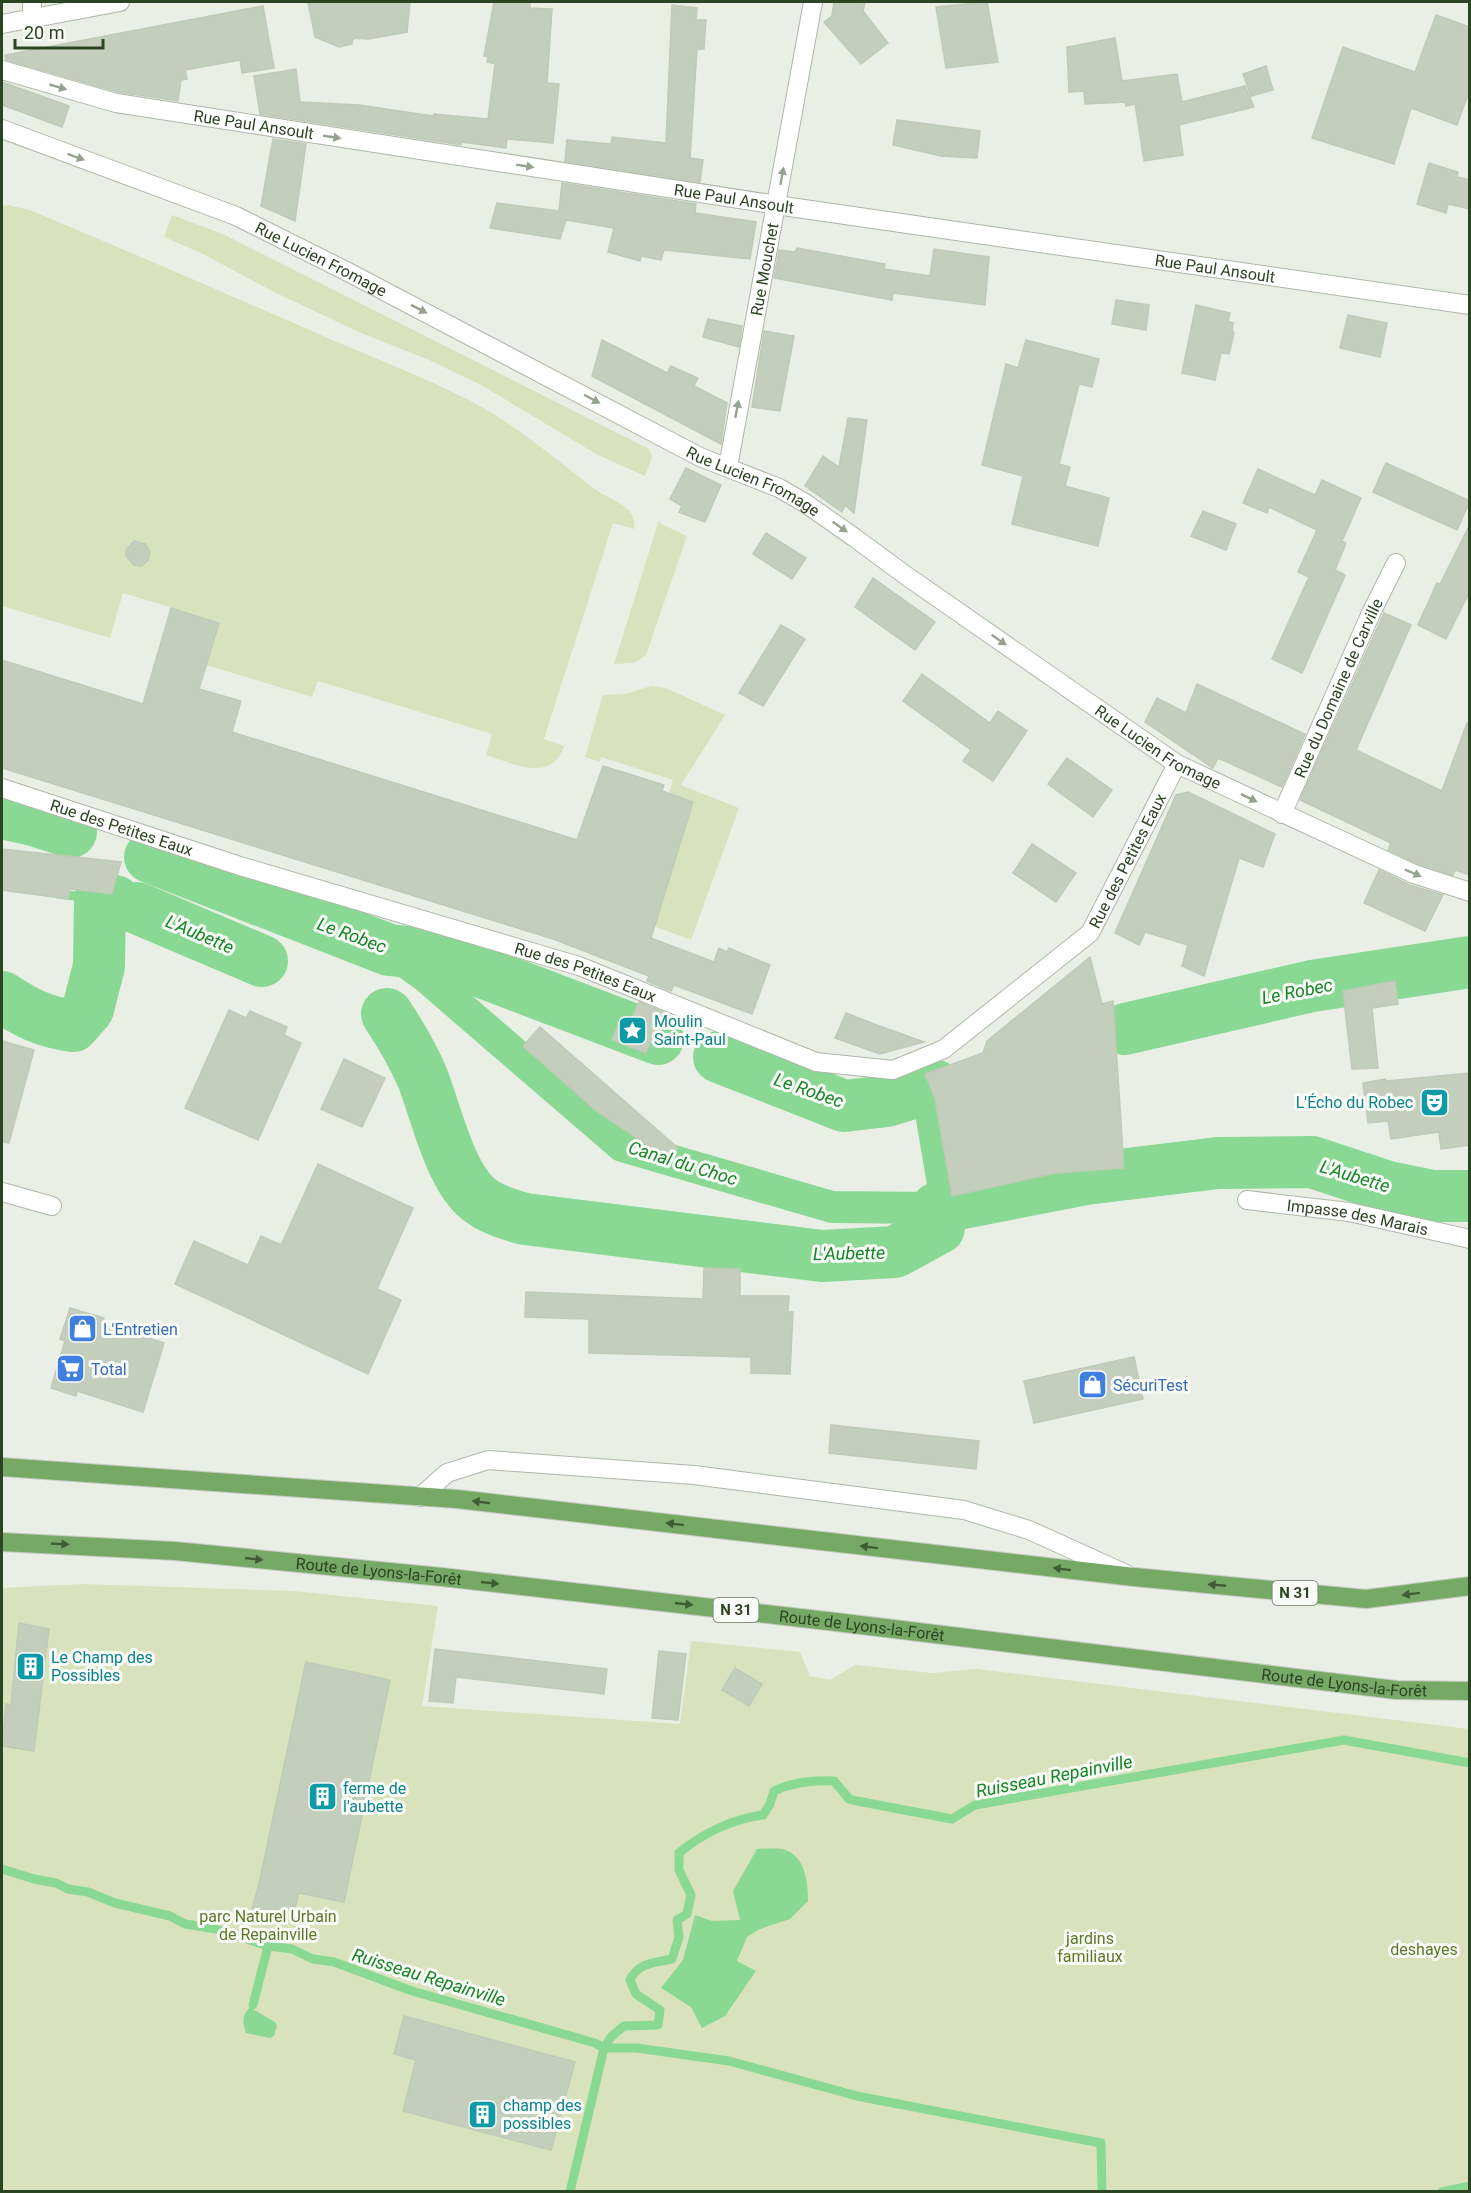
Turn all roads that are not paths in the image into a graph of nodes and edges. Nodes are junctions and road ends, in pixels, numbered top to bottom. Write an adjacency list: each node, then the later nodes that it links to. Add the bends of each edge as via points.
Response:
1 (120, 2): 3 (street)
2 (813, 2): 7 (street, Rue Mouchet, one-way to 2)
3 (32, 10): 4 (street)
4 (2, 24)
5 (2, 70): 7 (street, Rue Paul Ansoult, one-way to 7, via 116,103)
6 (2, 129): 9 (street, Rue Lucien Fromage, one-way to 9, via 236,216 700,457)
7 (777, 205): 8 (street, Rue Paul Ansoult); 9 (street, Rue Mouchet, one-way to 7)
8 (1470, 305)
9 (728, 467): 11 (street, Rue Lucien Fromage, one-way to 11, via 805,503)
10 (1396, 563): 13 (street, Rue du Domaine de Carville)
11 (1177, 764): 12 (street, Rue des Petites Eaux, via 1090,933 944,1049 893,1070 816,1062 579,966 240,866); 13 (street, Rue Lucien Fromage, one-way to 13)
12 (2, 788)
13 (1282, 814): 14 (street, Rue Lucien Fromage, one-way to 14, via 1414,874)
14 (1470, 892)
15 (2, 1192): 17 (street)
16 (1247, 1200): 18 (street, Impasse des Marais, via 1349,1212)
17 (52, 1206)
18 (1470, 1239)
19 (2, 1467): 20 (main road, N 31)
20 (420, 1497): 22 (main road, N 31, one-way to 20); 22 (street, via 447,1473 488,1460 694,1475 964,1510 1029,1530)
21 (2, 1542): 24 (main road, Route de Lyons-la-Forêt / N 31, one-way to 24, via 175,1551 442,1577 1396,1690)
22 (1134, 1577): 23 (main road, N 31, one-way to 22, via 1366,1599)
23 (1470, 1586)
24 (1470, 1691)

